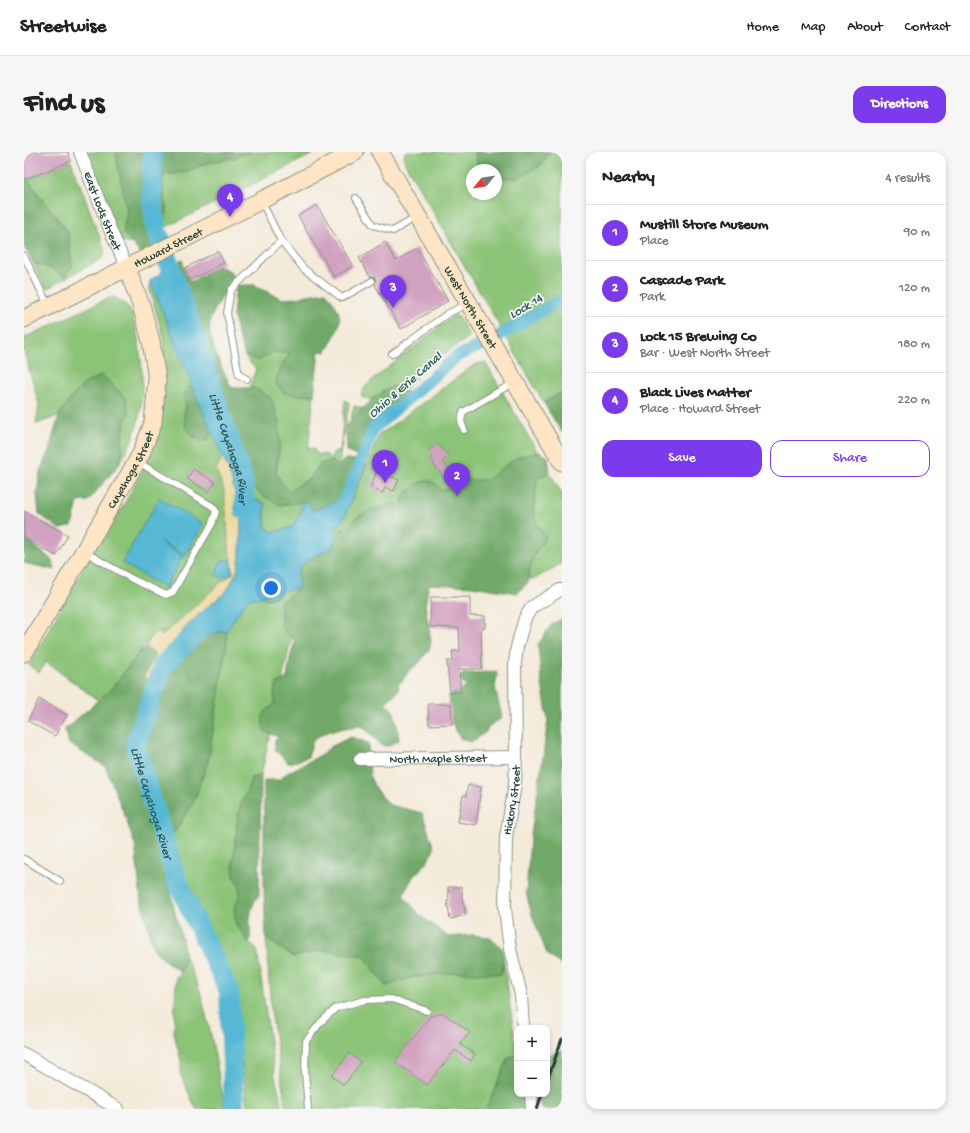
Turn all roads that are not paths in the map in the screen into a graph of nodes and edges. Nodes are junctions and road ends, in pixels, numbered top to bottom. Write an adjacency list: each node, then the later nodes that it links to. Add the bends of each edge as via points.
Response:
1 (80, 152): 9 (street, East Lods Street)
2 (355, 152): 5 (street, Howard Street)
3 (380, 152): 6 (street, West North Street)
4 (356, 198): 6 (lane, via 373,225 392,231)
5 (261, 201): 7 (lane); 9 (street, Howard Street)
6 (418, 216): 11 (street, West North Street)
7 (281, 241): 10 (lane, via 304,269 342,298); 15 (lane, via 231,290 227,313 239,375)
8 (24, 256): 12 (lane)
9 (127, 268): 12 (street, Howard Street); 18 (street, Cuyahoga Street, via 151,342 157,380 153,423)
10 (372, 281)
11 (468, 303): 14 (lane, via 447,314); 16 (street, West North Street)
12 (49, 306): 13 (street, Howard Street)
13 (24, 319)
14 (392, 354)
15 (247, 379)
16 (515, 382): 17 (lane, via 463,412 461,421); 19 (street, West North Street)
17 (464, 430)
18 (137, 461): 20 (street, Cuyahoga Street); 20 (lane, via 212,506 216,511 212,524 173,592 166,595)
19 (562, 462)
20 (84, 552): 22 (street, Cuyahoga Street)
21 (561, 588): 23 (street, Hickory Street, via 532,607 525,619 517,647)
22 (24, 653)
23 (516, 757): 24 (street, North Maple Street); 28 (street, Hickory Street, via 515,784 506,837 505,906)
24 (360, 759)
25 (24, 858): 26 (lane)
26 (60, 881)
27 (427, 1011): 32 (lane, via 392,999 365,1000 336,1008 306,1041)
28 (523, 1025)
29 (24, 1054): 31 (street)
30 (530, 1097): 33 (street)
31 (118, 1109)
32 (308, 1109)
33 (532, 1109)

